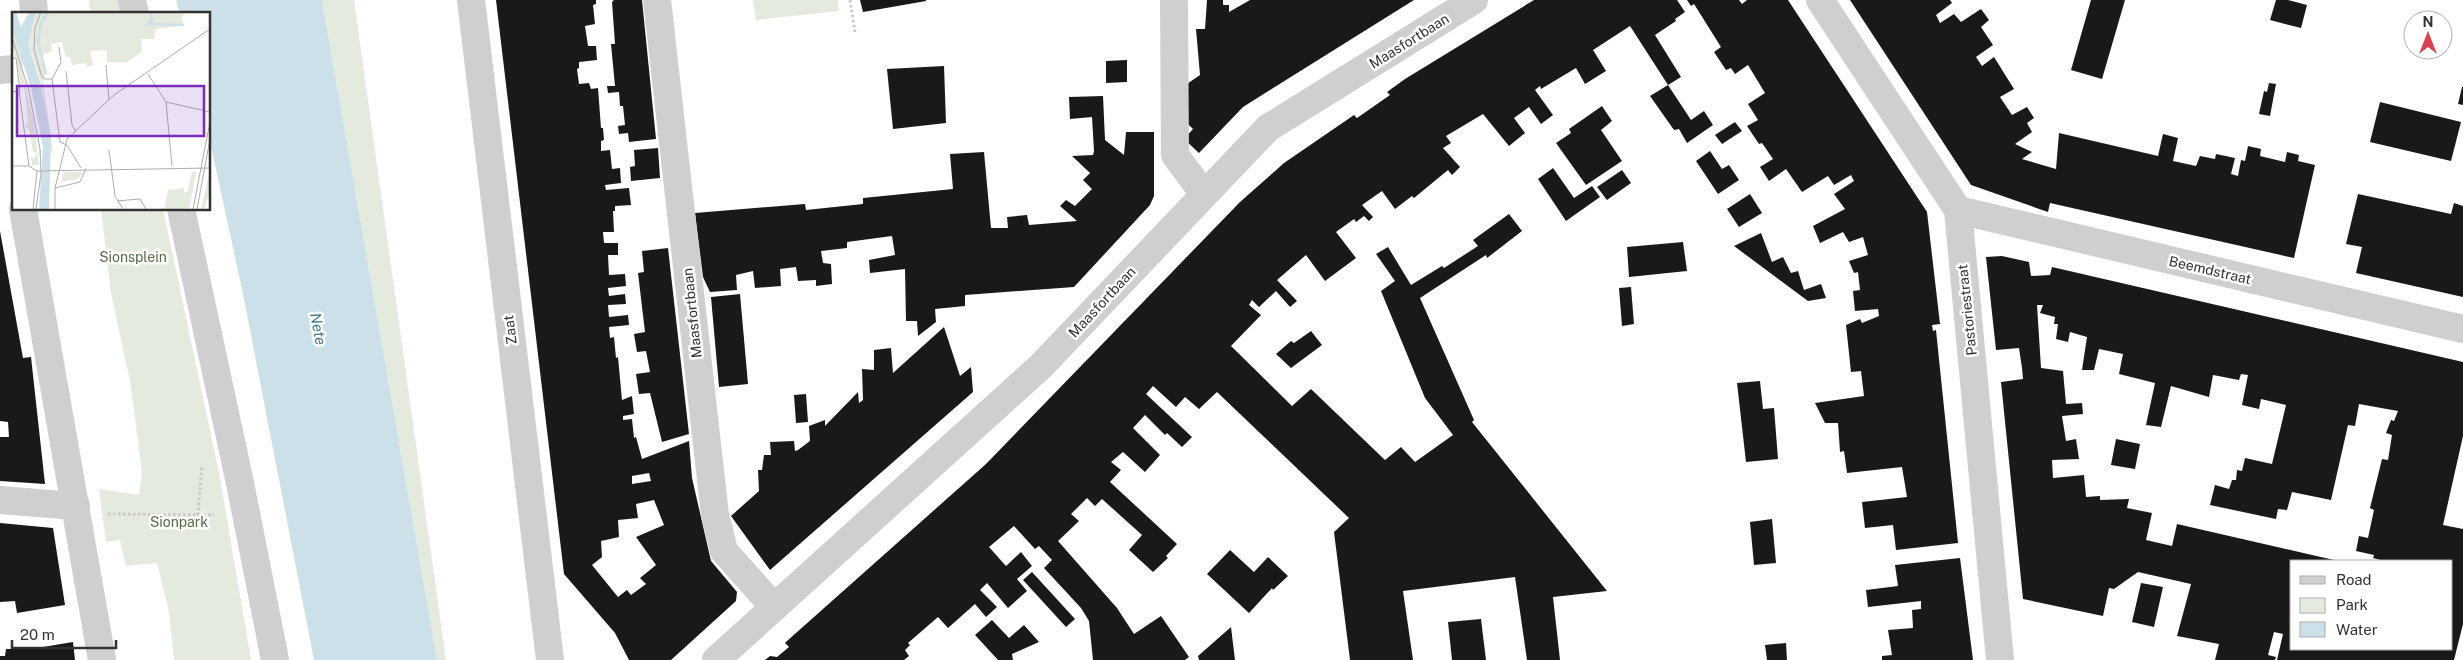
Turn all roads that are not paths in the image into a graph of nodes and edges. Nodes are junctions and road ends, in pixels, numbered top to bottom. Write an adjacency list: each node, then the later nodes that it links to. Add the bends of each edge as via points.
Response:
1 (471, 0): 16 (street, Zaat)
2 (658, 0): 13 (street, Maasfortbaan, via 715,515 724,551)
3 (1174, 0): 6 (street, via 1175,155)
4 (1474, 0): 6 (street, Maasfortbaan, via 1268,128)
5 (1820, 0): 9 (street, Pastoriestraat)
6 (1204, 194): 13 (street, Maasfortbaan, via 1041,366)
7 (23, 210): 12 (street)
8 (181, 210): 15 (street)
9 (1958, 210): 10 (street, Beemdstraat); 18 (street, Pastoriestraat)
10 (2463, 329)
11 (0, 500): 12 (street)
12 (77, 510): 14 (street)
13 (773, 606): 17 (street, Maasfortbaan)
14 (102, 660)
15 (275, 660)
16 (550, 660)
17 (716, 660)
18 (2000, 660)

